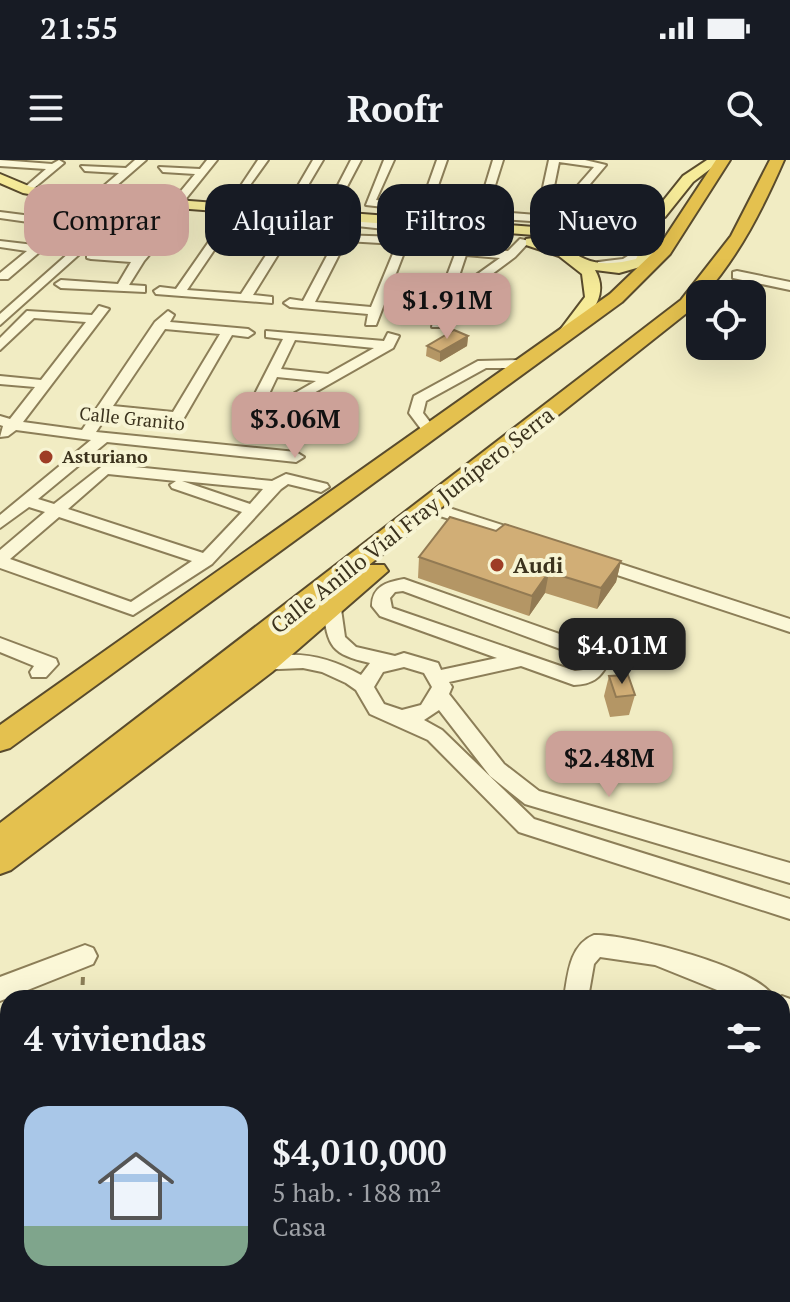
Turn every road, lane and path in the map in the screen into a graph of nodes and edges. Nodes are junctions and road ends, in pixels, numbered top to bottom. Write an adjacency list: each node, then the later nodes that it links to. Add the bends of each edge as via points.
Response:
1 (141, 160): 20 (street)
2 (212, 160): 21 (street)
3 (263, 160): 25 (street)
4 (318, 160): 26 (street)
5 (356, 160): 27 (street)
6 (389, 160): 28 (street)
7 (442, 160): 29 (street)
8 (498, 160): 30 (street)
9 (554, 160): 31 (street)
10 (562, 160): 16 (street)
11 (716, 160): 39 (main road, via 688,179)
12 (723, 160): 83 (highway, via 664,251 616,298)
13 (777, 160): 98 (highway, Calle Anillo Vial Fray Junípero Serra, via 730,256 696,295)
14 (0, 163): 15 (street)
15 (58, 163): 23 (street)
16 (601, 165): 19 (street); 32 (street)
17 (85, 168): 20 (street)
18 (163, 169): 21 (street)
19 (617, 169)
20 (127, 171): 24 (street)
21 (202, 172): 35 (street)
22 (0, 178): 34 (main road)
23 (35, 184)
24 (112, 184)
25 (248, 184)
26 (306, 184)
27 (343, 184)
28 (378, 184)
29 (434, 184)
30 (490, 184)
31 (552, 184)
32 (584, 184)
33 (377, 187): 38 (street, via 370,203)
34 (24, 188)
35 (189, 190)
36 (0, 192): 37 (main road)
37 (24, 195)
38 (377, 206)
39 (665, 208)
40 (0, 215): 41 (street)
41 (24, 218)
42 (377, 232): 76 (street, via 342,237)
43 (514, 240): 44 (main road)
44 (524, 241): 45 (main road); 48 (street)
45 (530, 242)
46 (0, 244): 47 (street)
47 (24, 247)
48 (514, 252)
49 (27, 256): 65 (street)
50 (70, 256): 78 (street)
51 (91, 256): 62 (street)
52 (141, 256): 62 (street)
53 (205, 256): 72 (street)
54 (268, 256): 73 (street)
55 (405, 256): 76 (street, via 373,316)
56 (459, 256): 77 (street)
57 (510, 256): 77 (street)
58 (568, 256): 63 (main road)
59 (578, 256): 60 (street, via 618,264)
60 (635, 256)
61 (645, 256): 63 (main road, via 642,262 619,268)
62 (139, 259): 69 (street)
63 (583, 264): 83 (main road, via 595,288 593,297)
64 (737, 275): 68 (street)
65 (2, 276): 66 (street)
66 (24, 279)
67 (61, 284): 69 (street)
68 (790, 286)
69 (121, 288): 70 (street)
70 (141, 289)
71 (160, 291): 72 (street)
72 (179, 293): 73 (street)
73 (245, 298): 74 (street)
74 (268, 300)
75 (290, 303): 76 (street)
76 (307, 305)
77 (442, 305): 79 (street)
78 (3, 314)
79 (437, 324)
80 (228, 331): 81 (street); 91 (street, via 164,320); 91 (street, via 174,422)
81 (248, 333)
82 (271, 334): 84 (street)
83 (565, 334): 86 (highway)
84 (291, 335): 87 (street); 88 (street, via 391,340)
85 (0, 346): 90 (street, via 31,314 99,314)
86 (523, 364): 94 (highway); 94 (street, via 483,364 419,399 416,413)
87 (273, 372): 88 (street); 93 (street)
88 (330, 378): 93 (street)
89 (0, 380): 90 (street)
90 (45, 384): 92 (street)
91 (104, 409): 96 (street)
92 (6, 423): 95 (street); 96 (street, Calle Granito)
93 (245, 427): 99 (street)
94 (429, 430): 126 (highway)
95 (0, 435)
96 (86, 435): 97 (street, Calle Granito)
97 (105, 436): 99 (street, Calle Granito); 104 (street)
98 (503, 448): 107 (highway); 127 (highway, Calle Anillo Vial Fray Junípero Serra)
99 (233, 449): 100 (street, Calle Granito)
100 (296, 457)
101 (140, 473): 102 (street); 105 (street, via 105,469); 106 (street)
102 (275, 486): 103 (street, via 286,479); 106 (street)
103 (321, 487)
104 (27, 501): 105 (street); 108 (street)
105 (57, 510): 111 (street); 112 (street)
106 (253, 510): 112 (street)
107 (446, 512): 109 (street); 113 (highway)
108 (0, 523)
109 (535, 541)
110 (579, 556): 116 (street)
111 (0, 560): 112 (street, via 133,609)
112 (206, 560)
113 (381, 586): 114 (highway); 115 (street, via 404,585); 118 (street, via 386,612)
114 (341, 600): 120 (street, via 336,639 350,652); 121 (highway)
115 (503, 620): 118 (street); 119 (street, via 592,653 599,663 585,678)
116 (790, 626)
117 (0, 645): 122 (street, via 49,664)
118 (486, 647): 119 (street)
119 (520, 660): 124 (street)
120 (390, 661): 123 (street, via 377,667); 124 (street, via 418,662)
121 (263, 665): 123 (street, via 310,661 342,670); 128 (highway)
122 (39, 672)
123 (364, 686): 125 (street, via 373,708)
124 (440, 687): 125 (street, via 420,715); 129 (street, via 497,770 532,798)
125 (403, 718): 130 (street, via 435,735 527,826)
126 (0, 740)
127 (0, 840)
128 (0, 861)
129 (790, 873)
130 (790, 909)
131 (85, 956): 132 (street)
132 (0, 989)
133 (577, 990): 134 (street, via 583,960 594,946 613,943 706,971)
134 (745, 990)

